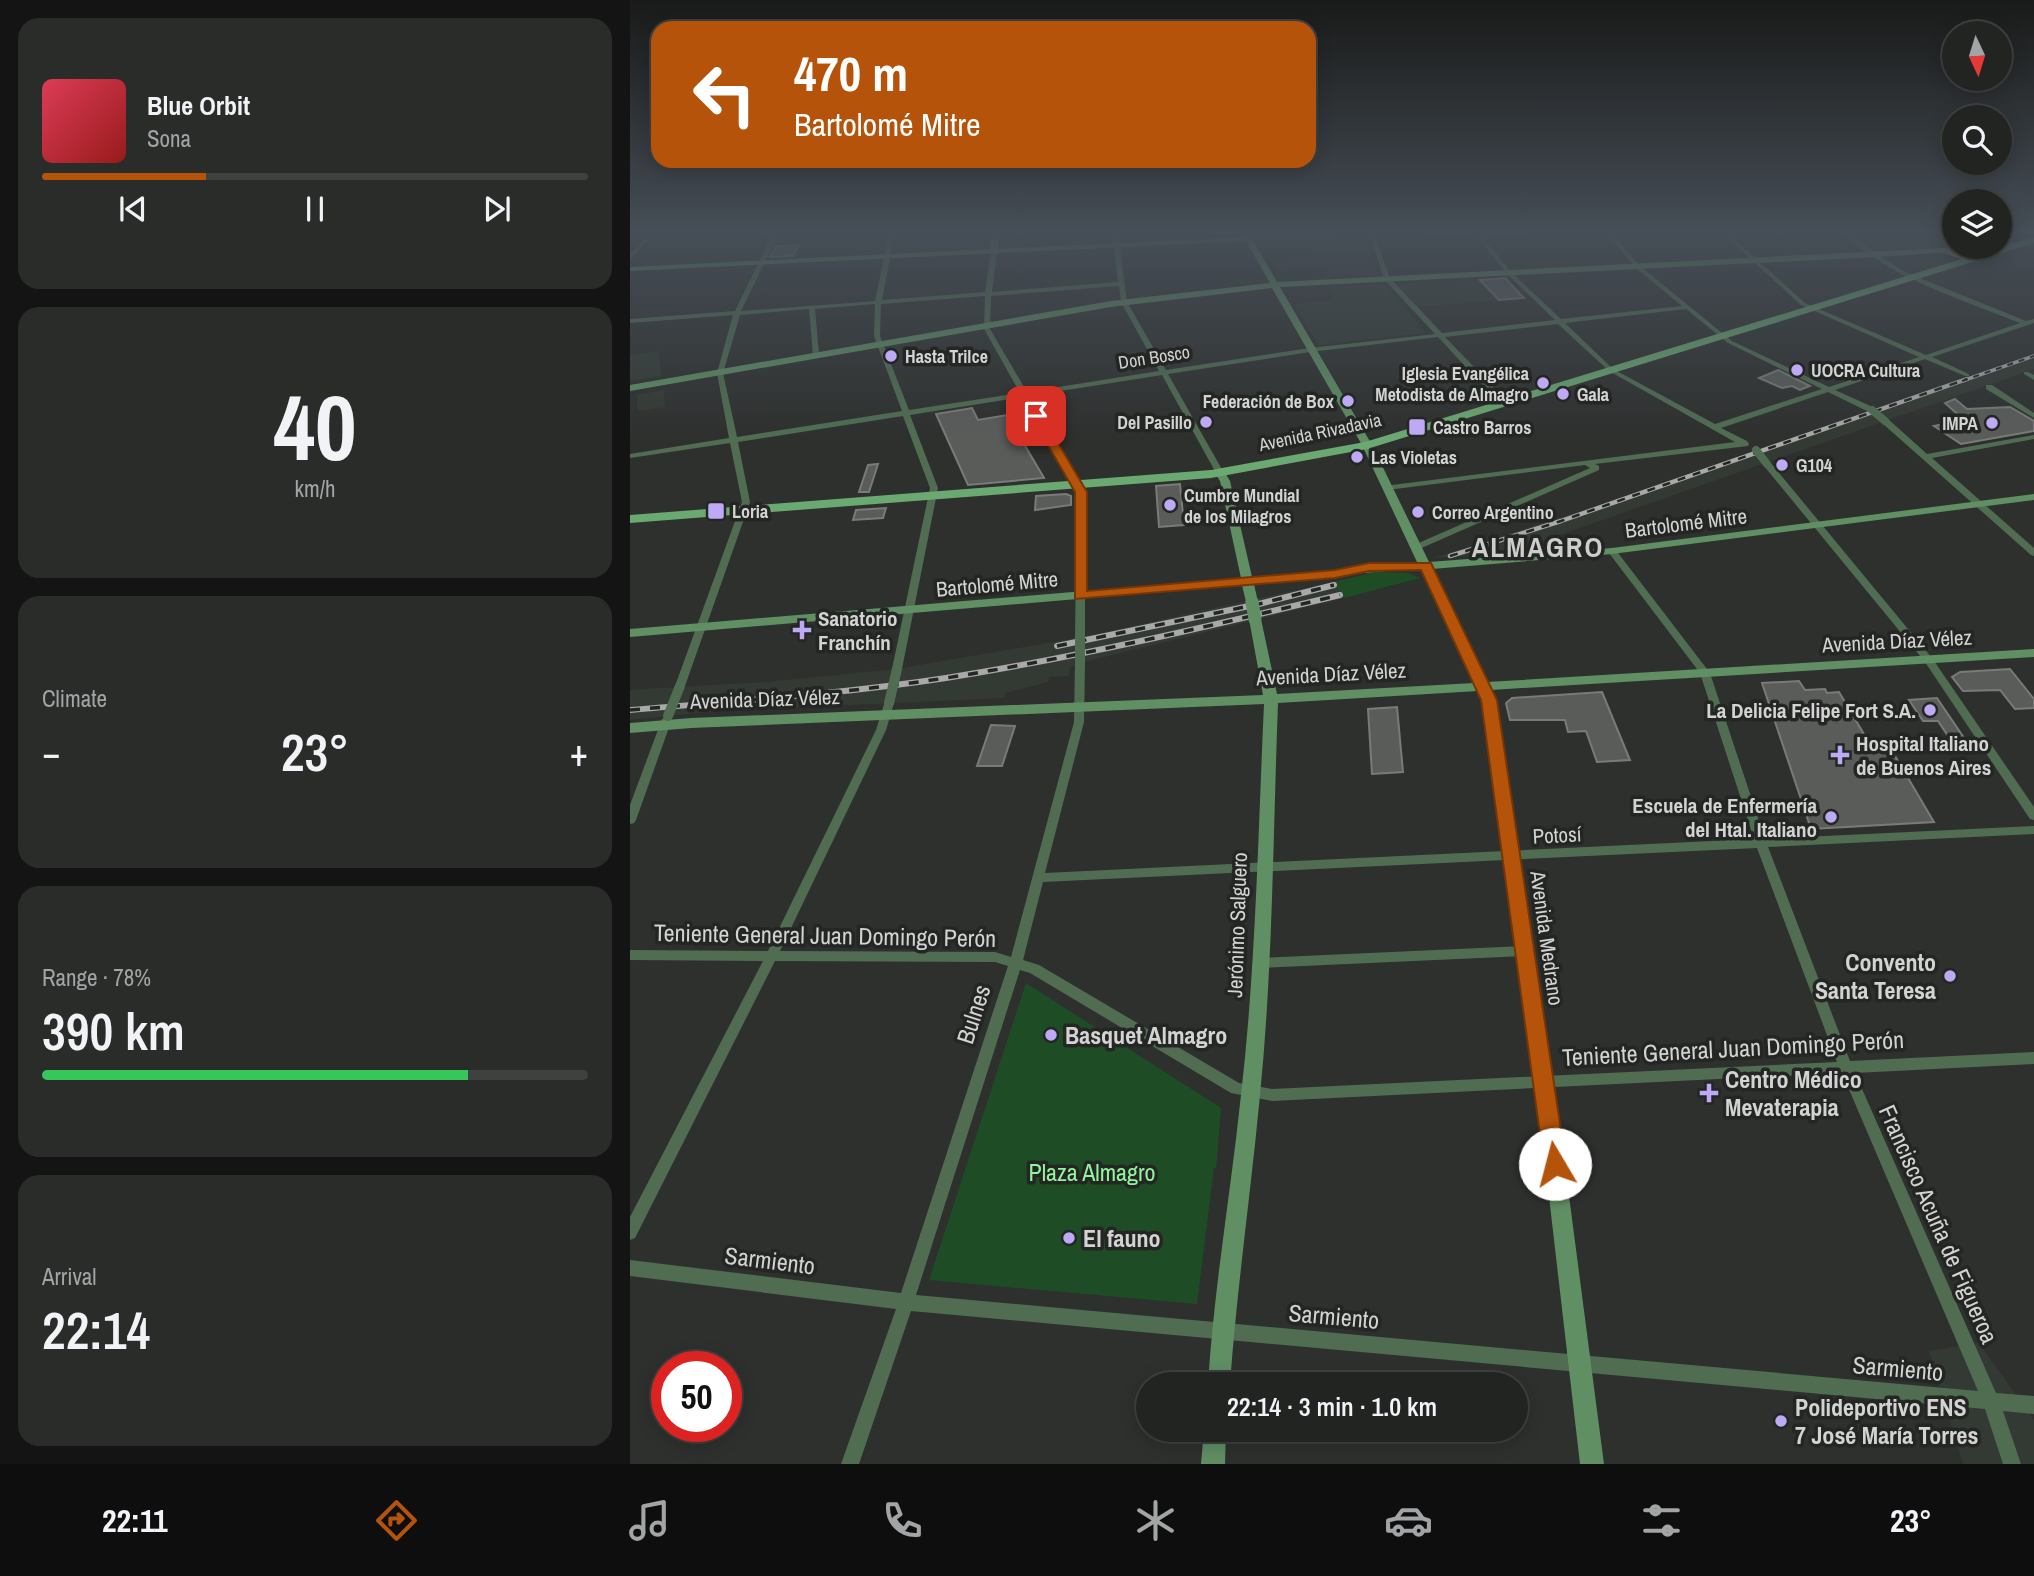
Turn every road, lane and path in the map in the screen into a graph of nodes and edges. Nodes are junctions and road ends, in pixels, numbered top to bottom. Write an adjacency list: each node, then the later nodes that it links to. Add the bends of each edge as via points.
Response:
1 (742, 301): 17 (street)
2 (901, 301): 13 (street)
3 (988, 301): 21 (street)
4 (1130, 301): 12 (main road)
5 (1284, 301): 25 (main road, Avenida Medrano)
6 (1407, 301): 22 (street)
7 (1538, 301): 19 (street)
8 (1679, 301): 15 (street)
9 (1804, 301): 16 (street)
10 (1835, 301): 16 (main road, Avenida Rivadavia)
11 (1973, 301): 20 (street)
12 (1124, 302): 21 (main road); 29 (street)
13 (878, 303): 14 (street); 24 (street)
14 (813, 307): 17 (street); 26 (street)
15 (1686, 307): 19 (street, Don Bosco); 23 (street)
16 (1813, 308): 23 (main road, Avenida Rivadavia); 27 (street)
17 (737, 313): 18 (street); 30 (street)
18 (630, 321)
19 (1559, 321): 22 (street, Don Bosco); 28 (street)
20 (2032, 324): 27 (street)
21 (987, 325): 24 (main road); 37 (street)
22 (1437, 335): 25 (street, Don Bosco); 38 (street)
23 (1723, 336): 28 (main road, Avenida Rivadavia); 36 (street)
24 (878, 343): 26 (main road); 39 (street)
25 (1310, 349): 29 (street, Don Bosco); 45 (main road, Avenida Medrano)
26 (816, 355): 30 (main road)
27 (1926, 356): 32 (street); 36 (street)
28 (1611, 370): 38 (main road, Avenida Rivadavia); 41 (street)
29 (1164, 371): 37 (street, Don Bosco); 49 (street)
30 (720, 373): 35 (main road); 43 (street)
31 (2026, 373): 33 (street)
32 (1967, 375)
33 (2034, 378)
34 (1989, 387): 40 (street)
35 (630, 388)
36 (1828, 389): 41 (street); 47 (street, bridge, via 1872,410)
37 (1024, 394): 39 (street, Don Bosco); 50 (street)
38 (1503, 402): 45 (main road, Avenida Rivadavia)
39 (906, 412): 43 (street, Don Bosco); 52 (street)
40 (2034, 416)
41 (1715, 427): 44 (street)
42 (2034, 437): 47 (street)
43 (733, 440): 46 (street, Don Bosco); 55 (street, via 746,502)
44 (1744, 443): 48 (street); 57 (street, bridge, via 1756,450)
45 (1367, 445): 49 (main road, Avenida Rivadavia); 51 (main road, Avenida Medrano)
46 (630, 456)
47 (1925, 457): 54 (street)
48 (1587, 463): 51 (street); 58 (street, via 1596,468)
49 (1220, 472): 50 (main road, Avenida Rivadavia); 62 (main road, Jerónimo Salguero)
50 (1076, 484): 52 (main road, Avenida Rivadavia); 63 (street, Bulnes, via 1081,492)
51 (1387, 488): 58 (main road, Avenida Medrano)
52 (933, 496): 55 (main road, Avenida Rivadavia); 64 (street)
53 (2034, 496): 54 (main road, Bartolomé Mitre)
54 (1978, 504): 57 (main road, Bartolomé Mitre); 60 (street)
55 (743, 510): 56 (main road, Avenida Rivadavia); 65 (street)
56 (630, 519)
57 (1819, 526): 59 (main road, Bartolomé Mitre); 68 (street)
58 (1416, 547): 61 (main road, Avenida Medrano)
59 (1612, 551): 61 (main road, Bartolomé Mitre); 69 (street, Francisco Acuña de Figueroa)
60 (2034, 553)
61 (1426, 566): 62 (main road, Bartolomé Mitre, via 1369,567); 70 (main road, Avenida Medrano)
62 (1247, 582): 63 (main road, Bartolomé Mitre); 71 (main road, Jerónimo Salguero, bridge)
63 (1080, 596): 64 (main road, Bartolomé Mitre); 73 (street, Bulnes, bridge)
64 (909, 610): 65 (main road, Bartolomé Mitre); 72 (street, bridge)
65 (702, 627): 66 (main road, Bartolomé Mitre); 74 (street, bridge)
66 (630, 633)
67 (2034, 653): 68 (main road, Avenida Díaz Vélez)
68 (1929, 660): 69 (main road, Avenida Díaz Vélez); 76 (street)
69 (1705, 674): 70 (main road, Avenida Díaz Vélez); 79 (street, Francisco Acuña de Figueroa)
70 (1484, 687): 71 (main road, Avenida Díaz Vélez); 80 (main road, Avenida Medrano)
71 (1271, 699): 73 (main road, Avenida Díaz Vélez); 81 (main road, Jerónimo Salguero)
72 (887, 709): 73 (main road, Avenida Díaz Vélez); 74 (main road, Avenida Díaz Vélez); 85 (street)
73 (1079, 709): 82 (street, Bulnes)
74 (667, 720): 75 (main road, Avenida Díaz Vélez); 77 (street)
75 (630, 728)
76 (2034, 816)
77 (630, 820)
78 (2034, 830): 79 (street, Potosí)
79 (1761, 843): 80 (street, Potosí); 89 (street, Francisco Acuña de Figueroa)
80 (1510, 857): 81 (street, Potosí); 83 (main road, Avenida Medrano)
81 (1263, 867): 82 (street, Potosí); 87 (main road, Jerónimo Salguero)
82 (1040, 878): 86 (street, Bulnes)
83 (1524, 951): 87 (street); 90 (main road, Avenida Medrano)
84 (630, 955): 85 (street, Teniente General Juan Domingo Perón)
85 (771, 957): 86 (street, Teniente General Juan Domingo Perón, via 995,957); 92 (street)
86 (1016, 962): 91 (street, Teniente General Juan Domingo Perón, via 1223,1082); 94 (street, Bulnes)
87 (1260, 963): 91 (main road, Jerónimo Salguero)
88 (2034, 1058): 89 (street, Teniente General Juan Domingo Perón)
89 (1844, 1065): 90 (street, Teniente General Juan Domingo Perón); 98 (street, Francisco Acuña de Figueroa)
90 (1543, 1080): 91 (street, Teniente General Juan Domingo Perón); 96 (main road, Avenida Medrano)
91 (1251, 1093): 95 (main road, Jerónimo Salguero)
92 (630, 1233)
93 (630, 1268): 94 (street, Sarmiento)
94 (906, 1301): 95 (street, Sarmiento); 101 (street, Bulnes)
95 (1222, 1331): 96 (street, Sarmiento); 97 (main road, Jerónimo Salguero)
96 (1580, 1363): 98 (street, Sarmiento); 103 (main road, Avenida Medrano)
97 (1220, 1372)
98 (1991, 1402): 99 (street, Sarmiento); 104 (street, Francisco Acuña de Figueroa)
99 (2034, 1405)
100 (1214, 1442): 102 (main road)
101 (850, 1464)
102 (1213, 1464)
103 (1592, 1464)
104 (2012, 1464)

